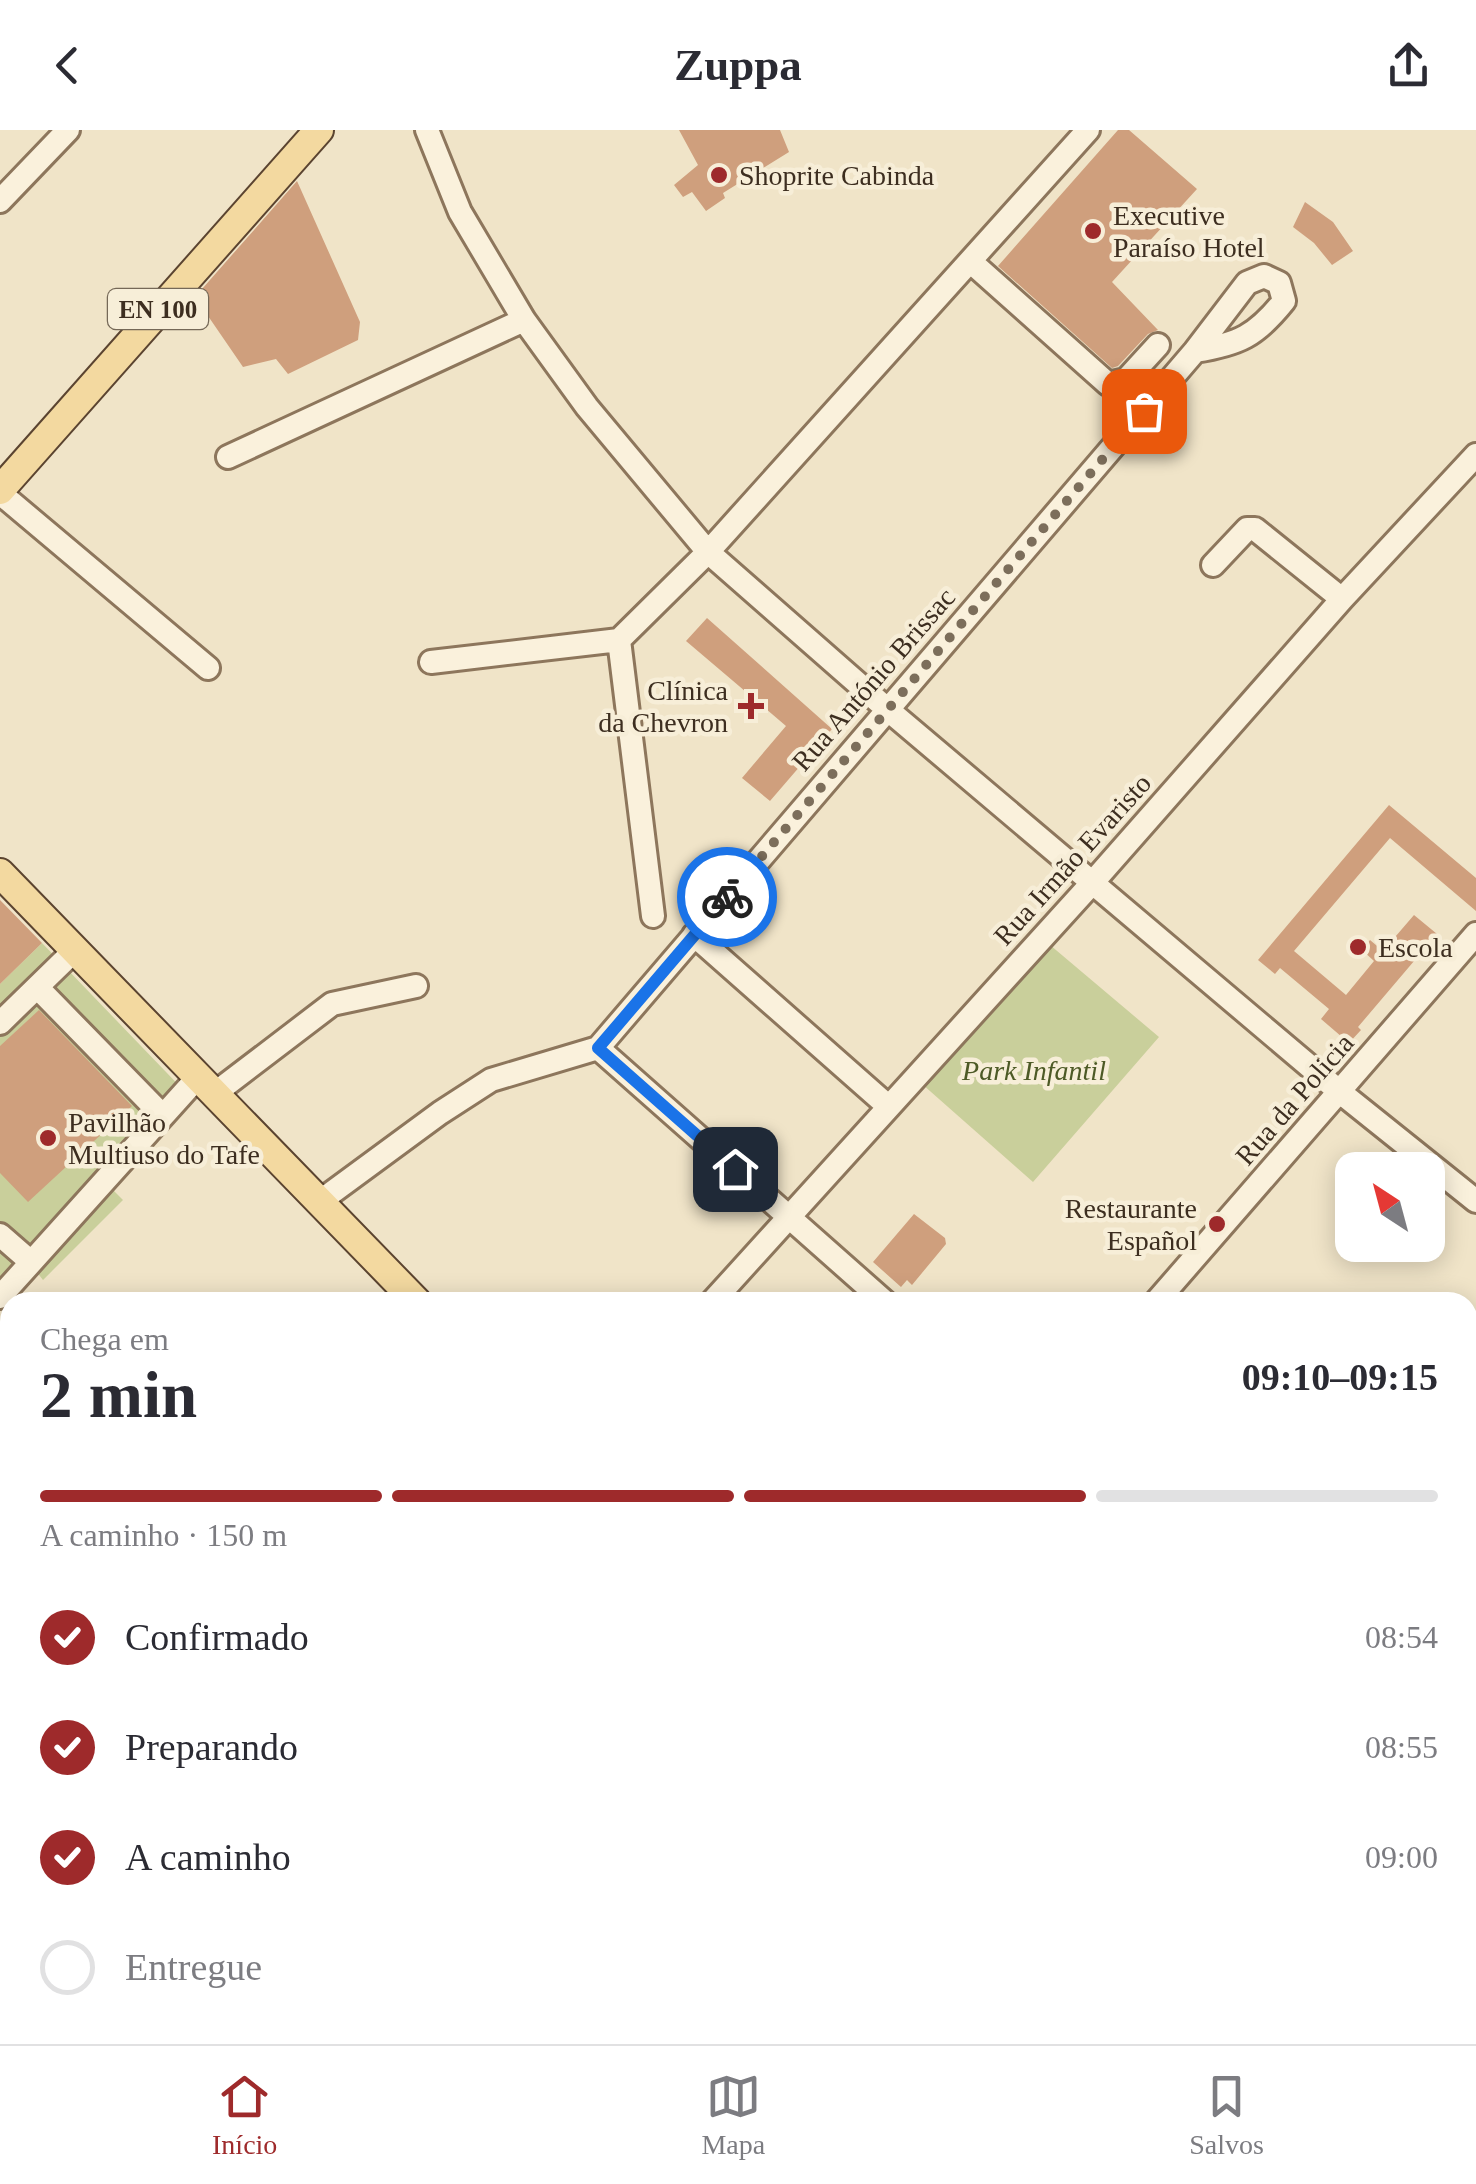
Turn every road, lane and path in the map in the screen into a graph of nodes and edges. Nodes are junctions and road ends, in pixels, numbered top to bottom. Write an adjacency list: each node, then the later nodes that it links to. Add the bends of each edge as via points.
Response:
1 (68, 130): 5 (street)
2 (318, 130): 12 (main road, EN 100)
3 (428, 130): 7 (street, via 460,212)
4 (1088, 130): 6 (street)
5 (0, 201)
6 (970, 261): 8 (street, via 1108,384 1126,380); 13 (street)
7 (524, 320): 11 (street); 13 (street)
8 (1158, 345)
9 (1195, 351): 19 (street, Rua António Brissac)
10 (1476, 455): 15 (street, Rua Irmão Evaristo)
11 (228, 457)
12 (0, 492): 18 (street)
13 (708, 552): 16 (street); 19 (street)
14 (1213, 565): 15 (street, via 1255,529)
15 (1342, 599): 21 (street, Rua Irmão Evaristo)
16 (619, 640): 17 (street); 22 (street)
17 (431, 662)
18 (208, 668)
19 (887, 709): 21 (street); 24 (street, Rua António Brissac)
20 (0, 873): 25 (main road)
21 (1093, 882): 31 (street); 32 (street, Rua Irmão Evaristo)
22 (652, 916)
23 (1476, 934): 31 (street, Rua da Policia)
24 (694, 935): 29 (street, Rua António Brissac); 32 (street)
25 (75, 950): 27 (street); 30 (main road)
26 (416, 986): 30 (street, via 332,1004)
27 (37, 987): 28 (street); 33 (street)
28 (0, 1023)
29 (598, 1048): 34 (street, via 491,1080); 36 (street)
30 (206, 1086): 33 (street); 34 (main road)
31 (1340, 1092): 35 (street); 43 (street, Rua da Policia)
32 (888, 1107): 36 (street, Rua Irmão Evaristo)
33 (162, 1115): 38 (street)
34 (320, 1202): 40 (main road)
35 (1476, 1202)
36 (789, 1217): 41 (street, Rua Irmão Evaristo); 42 (street)
37 (0, 1235): 38 (street)
38 (31, 1262): 39 (street)
39 (4, 1292)
40 (407, 1292)
41 (721, 1292)
42 (874, 1292)
43 (1165, 1292)

